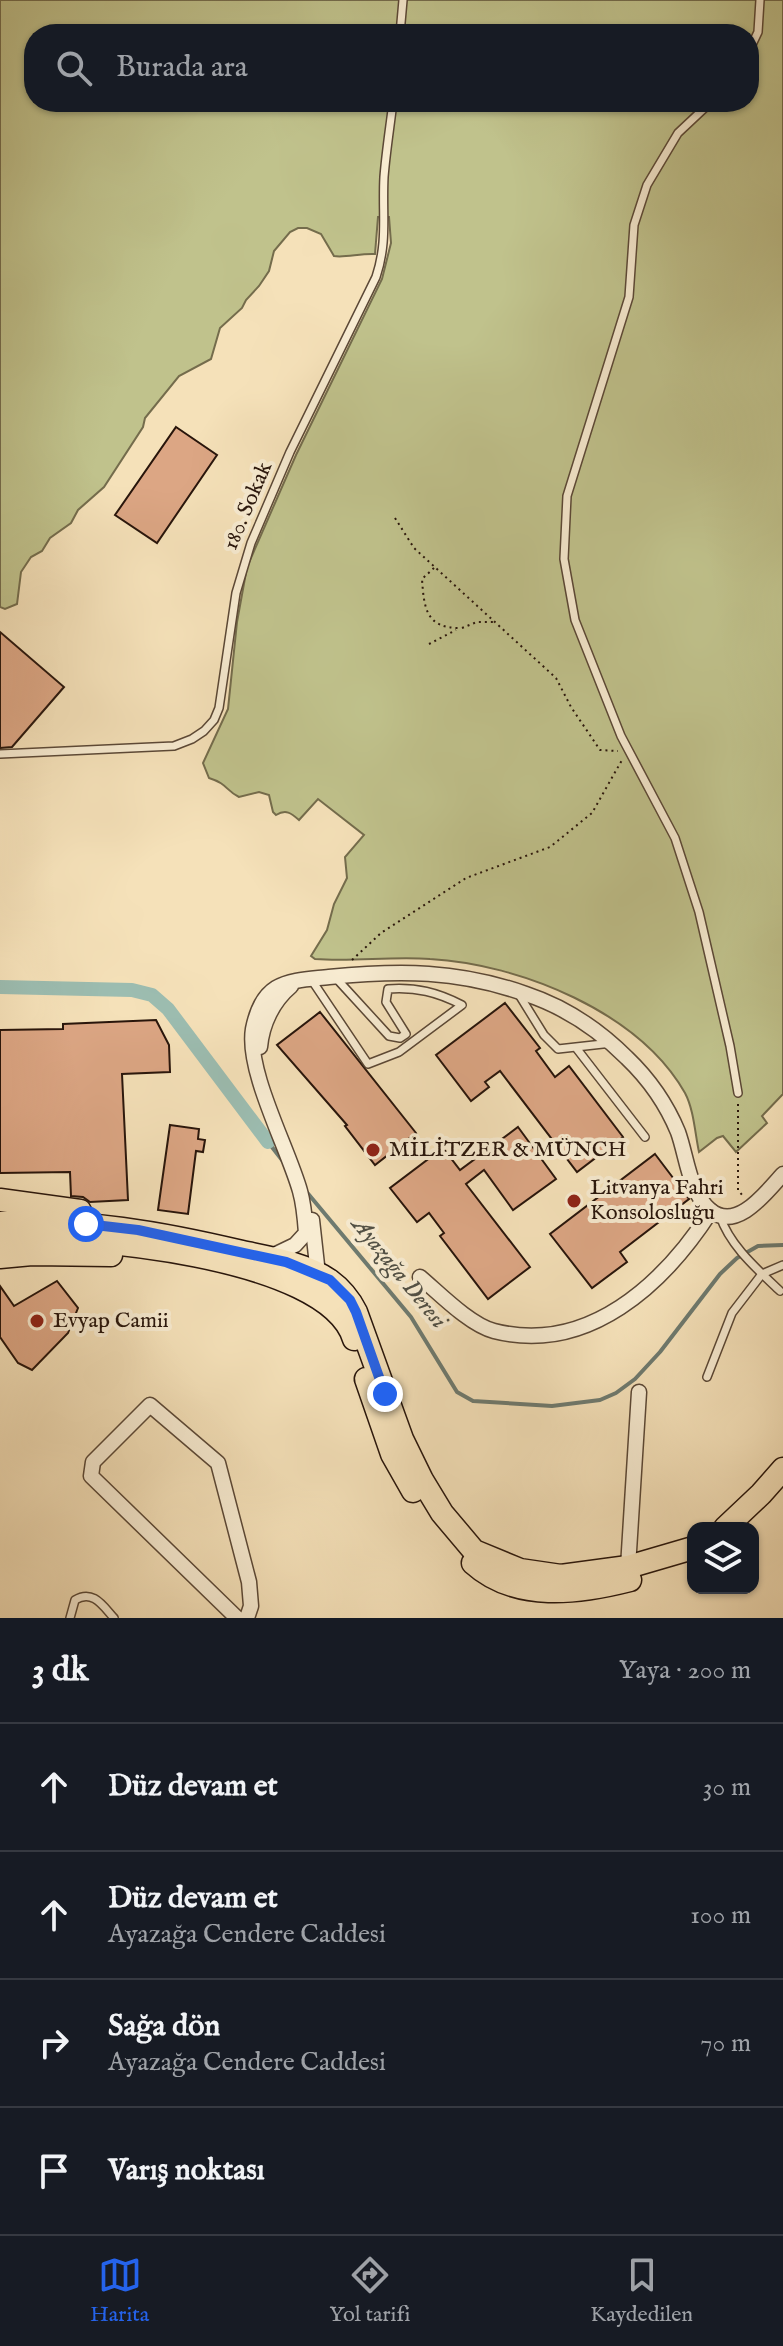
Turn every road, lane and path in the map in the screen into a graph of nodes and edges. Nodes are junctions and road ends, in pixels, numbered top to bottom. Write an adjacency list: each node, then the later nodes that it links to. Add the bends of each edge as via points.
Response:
1 (403, 0): 3 (lane)
2 (760, 0): 4 (lane)
3 (401, 24)
4 (758, 24)
5 (392, 112): 13 (lane, 180. Sokak, via 383,257 251,543 236,593 223,693 214,720 174,746)
6 (700, 112): 12 (lane, via 678,133 647,185 634,225 629,297 567,496 564,559 575,620)
7 (395, 518): 8 (path, via 414,548)
8 (435, 567): 9 (path); 10 (path, via 422,579 430,619 444,628)
9 (495, 622): 10 (path); 12 (path, via 556,678 600,750)
10 (459, 628): 11 (path)
11 (429, 644)
12 (628, 749): 14 (path, via 592,813 550,847 466,878 381,933); 19 (lane, via 675,838 699,912)
13 (0, 754)
14 (335, 977): 15 (street); 15 (lane, via 389,1036 406,1034 386,1002 388,989 439,993 462,1005 399,1052 368,1064); 16 (street, via 433,972)
15 (304, 980): 24 (street, via 280,996 260,1047)
16 (517, 991): 17 (street, via 575,1016); 18 (lane, via 558,1049)
17 (612, 1043): 18 (lane); 25 (street, via 658,1091 697,1192)
18 (577, 1049): 20 (lane)
19 (738, 1093): 23 (path, via 738,1190)
20 (645, 1137)
21 (783, 1174): 23 (street)
22 (0, 1200): 27 (main road, via 73,1209)
23 (751, 1206): 25 (street, via 743,1214)
24 (307, 1212): 30 (street, via 301,1240); 33 (street)
25 (715, 1212): 34 (lane); 35 (street, via 651,1285 606,1318 574,1332 492,1331)
26 (0, 1223): 27 (main road)
27 (138, 1230): 30 (main road)
28 (0, 1238): 31 (main road, via 84,1239)
29 (0, 1257): 31 (main road)
30 (269, 1258): 33 (main road)
31 (208, 1259): 44 (main road, via 276,1278 338,1310 353,1333 392,1454 448,1541 479,1568 520,1588 565,1592)
32 (783, 1265): 34 (lane)
33 (318, 1274): 45 (main road, via 350,1300 422,1480 474,1551 520,1570 561,1576)
34 (762, 1274): 36 (lane); 37 (lane, via 732,1313)
35 (420, 1277)
36 (780, 1291)
37 (707, 1377)
38 (639, 1392): 45 (street)
39 (783, 1469): 41 (main road)
40 (783, 1492): 42 (main road)
41 (731, 1522)
42 (753, 1522)
43 (687, 1550): 45 (main road)
44 (687, 1566)
45 (628, 1567)
46 (111, 1617): 47 (lane, via 88,1596 75,1600)
47 (70, 1618)
48 (237, 1618): 49 (street, via 91,1476 93,1462 150,1405 218,1463 249,1582)
49 (247, 1618)

